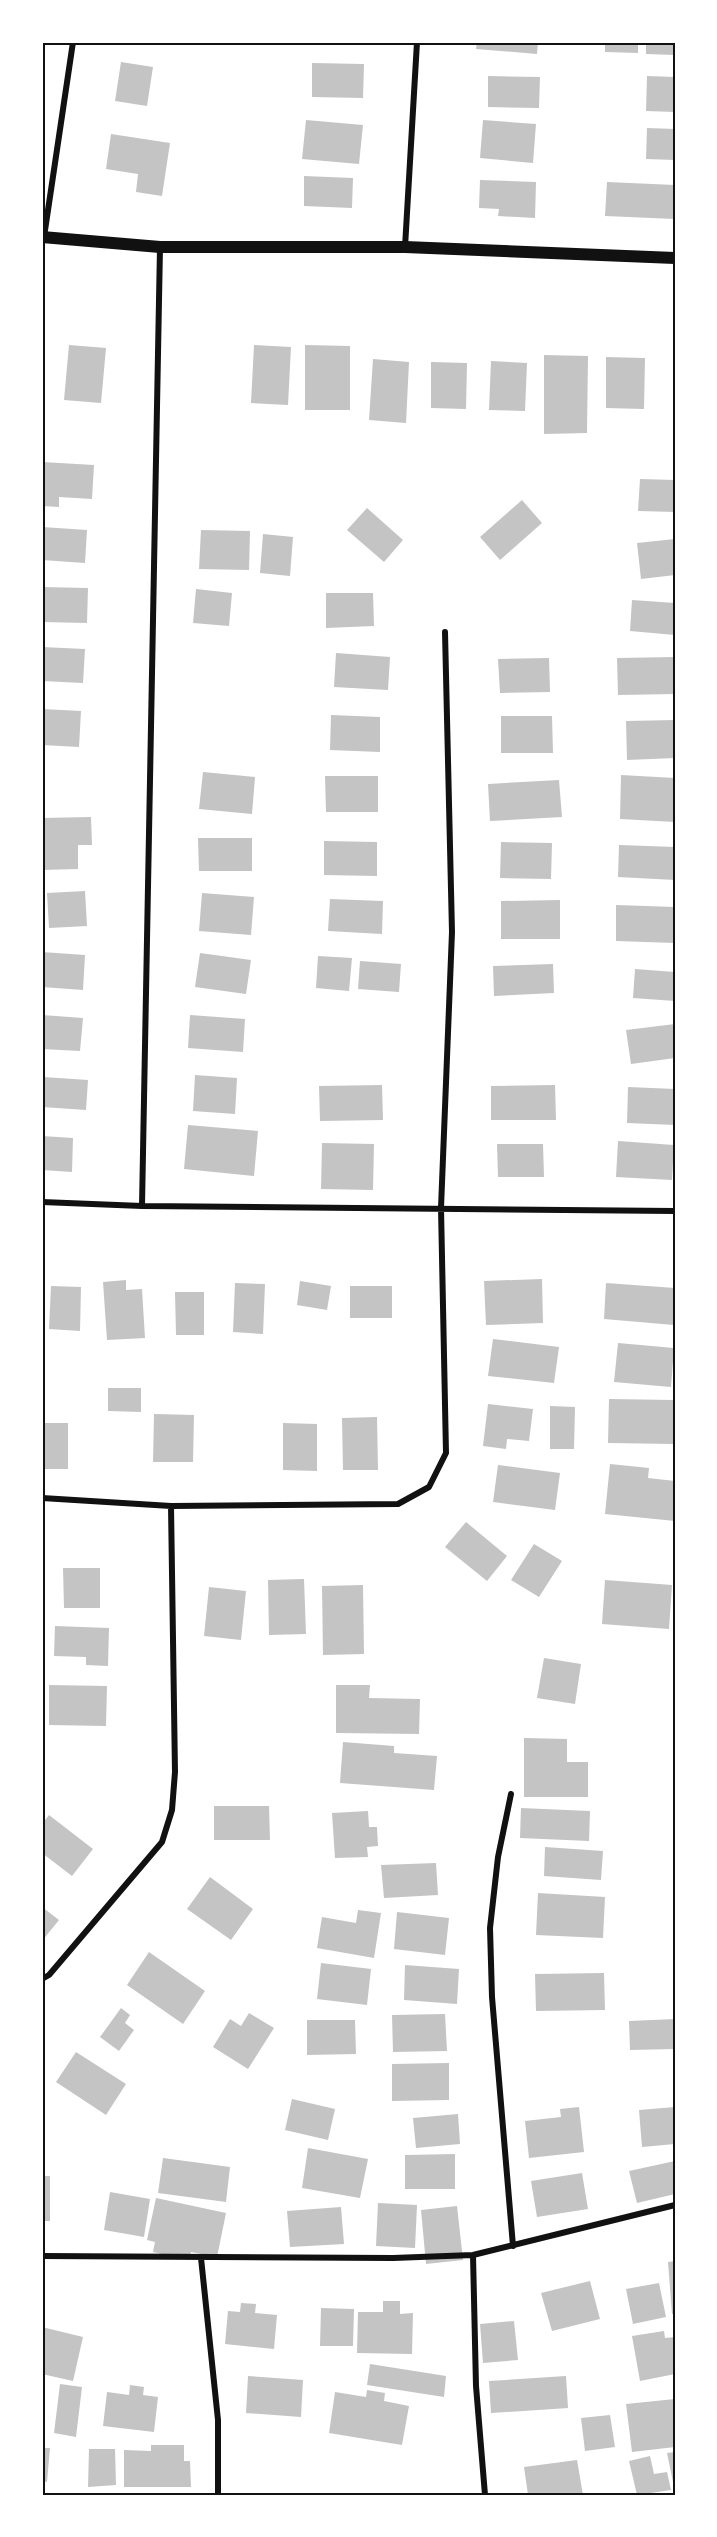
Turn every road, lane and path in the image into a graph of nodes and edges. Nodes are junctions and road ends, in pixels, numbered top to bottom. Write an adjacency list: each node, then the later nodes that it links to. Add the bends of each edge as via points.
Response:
1 (73, 42): 3 (street)
2 (417, 42): 5 (street)
3 (43, 237): 4 (main road)
4 (160, 247): 5 (main road); 9 (street)
5 (405, 247): 6 (main road)
6 (675, 258)
7 (445, 632): 10 (street, via 452,932)
8 (42, 1202): 9 (street)
9 (142, 1206): 10 (street)
10 (441, 1208): 11 (street); 13 (street, via 446,1454 429,1487 398,1504)
11 (675, 1211)
12 (42, 1497): 13 (street)
13 (171, 1506): 15 (street, via 175,1772 172,1810 162,1842 49,1976)
14 (511, 1794): 17 (street, via 498,1857 490,1928)
15 (42, 1979)
16 (675, 2205): 17 (street)
17 (513, 2246): 18 (street)
18 (473, 2255): 20 (street); 22 (street, via 476,2386)
19 (42, 2256): 20 (street)
20 (201, 2258): 21 (street, via 218,2420)
21 (218, 2495)
22 (485, 2495)

